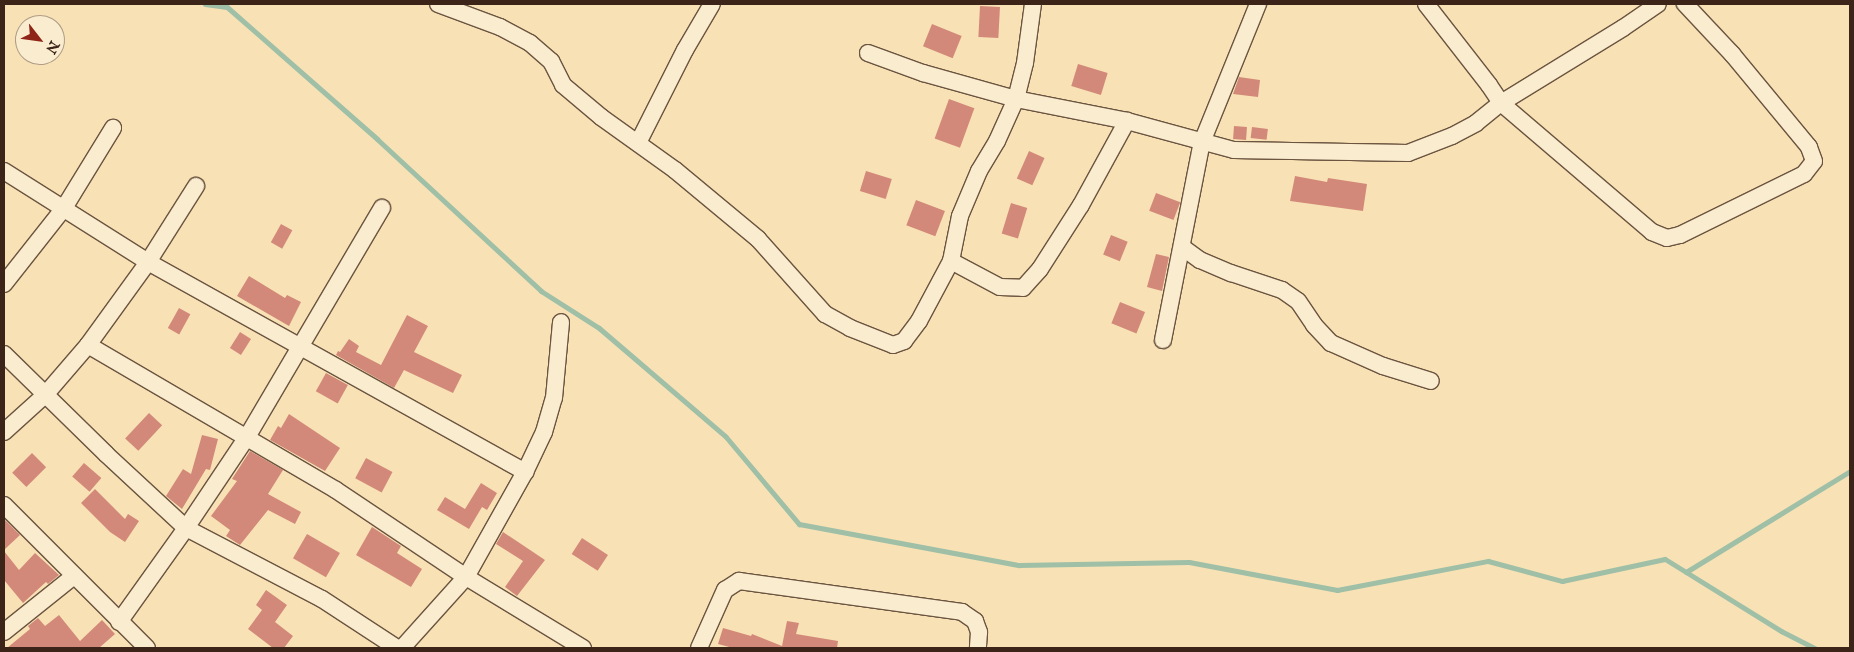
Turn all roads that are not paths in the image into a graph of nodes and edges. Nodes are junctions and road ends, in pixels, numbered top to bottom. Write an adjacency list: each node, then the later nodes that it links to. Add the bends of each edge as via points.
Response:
1 (438, 4): 14 (street, via 500,27 530,43 551,61 563,85)
2 (712, 4): 14 (street, via 684,50)
3 (1033, 4): 9 (street, via 1025,63)
4 (1258, 4): 13 (street)
5 (1426, 4): 10 (street)
6 (1658, 4): 10 (street)
7 (1685, 4): 10 (street, via 1732,54 1809,147 1814,161 1804,174 1680,235 1667,238 1652,232)
8 (868, 53): 9 (street, via 923,73)
9 (1016, 98): 11 (street); 20 (street, via 960,216)
10 (1501, 103): 13 (street, via 1468,127 1408,153 1234,150)
11 (1127, 122): 13 (street); 20 (street, via 1081,206 1040,269 1023,288 1000,287)
12 (112, 128): 17 (street)
13 (1202, 142): 19 (street)
14 (638, 143): 20 (street, via 758,239 825,314 893,345 904,342 919,321)
15 (4, 171): 17 (street)
16 (196, 186): 21 (street)
17 (64, 208): 21 (street); 22 (street)
18 (382, 208): 26 (street)
19 (1182, 247): 24 (street); 28 (street, via 1200,260 1282,290 1298,301 1314,325 1332,343 1383,366)
20 (951, 261)
21 (148, 262): 25 (street); 26 (street)
22 (4, 284)
23 (561, 322): 32 (street, via 554,398 544,432)
24 (1163, 340)
25 (88, 345): 29 (street); 31 (street)
26 (300, 346): 31 (street); 32 (street)
27 (4, 354): 29 (street)
28 (1430, 381)
29 (45, 396): 30 (street); 34 (street)
30 (4, 432)
31 (247, 437): 34 (street); 36 (street, via 336,490)
32 (525, 472): 36 (street)
33 (4, 505): 35 (street)
34 (186, 528): 37 (street); 40 (street, via 322,599)
35 (74, 576): 37 (street); 38 (street)
36 (466, 577): 41 (street); 42 (street)
37 (119, 622): 39 (street)
38 (4, 632)
39 (147, 648)
40 (397, 648)
41 (402, 648)
42 (583, 648)
43 (699, 648): 44 (street, via 725,590 739,581 962,612 975,621 979,632)
44 (978, 648)

